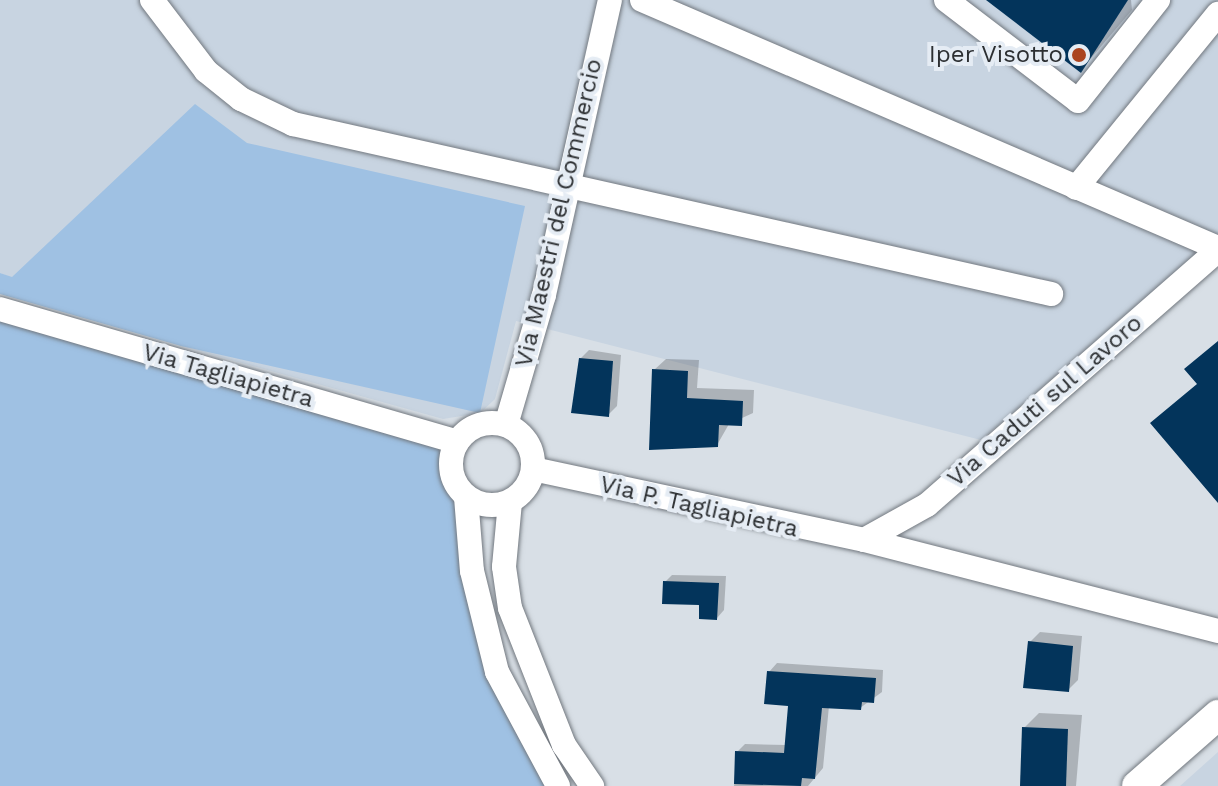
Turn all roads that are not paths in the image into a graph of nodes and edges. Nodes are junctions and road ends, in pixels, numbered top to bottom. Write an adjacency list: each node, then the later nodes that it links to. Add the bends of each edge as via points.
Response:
1 (152, 0): 7 (street, via 206,71 266,114)
2 (610, 0): 7 (street, Via Maestri del Commercio)
3 (642, 0): 8 (street)
4 (946, 0): 5 (street, via 1078,101)
5 (1158, 0)
6 (1218, 14): 8 (street)
7 (568, 186): 10 (street); 12 (street, Via Maestri del Commercio)
8 (1076, 188): 9 (street)
9 (1218, 249): 17 (street, Via Caduti sul Lavoro, via 927,505)
10 (1051, 294)
11 (0, 309): 13 (street, Via Tagliapietra)
12 (506, 425): 13 (street, via 478,425); 14 (street, via 524,438)
13 (457, 442): 15 (street, via 450,467)
14 (533, 469): 16 (street); 17 (street, Via P. Tagliapietra)
15 (466, 497): 16 (street, via 488,505); 20 (street, via 472,571 493,658)
16 (510, 502): 21 (street, via 504,567 517,634 564,745)
17 (864, 540): 18 (street, Via P. Tagliapietra)
18 (1218, 631)
19 (1218, 715): 22 (main road)
20 (558, 786)
21 (592, 786)
22 (1137, 786)

